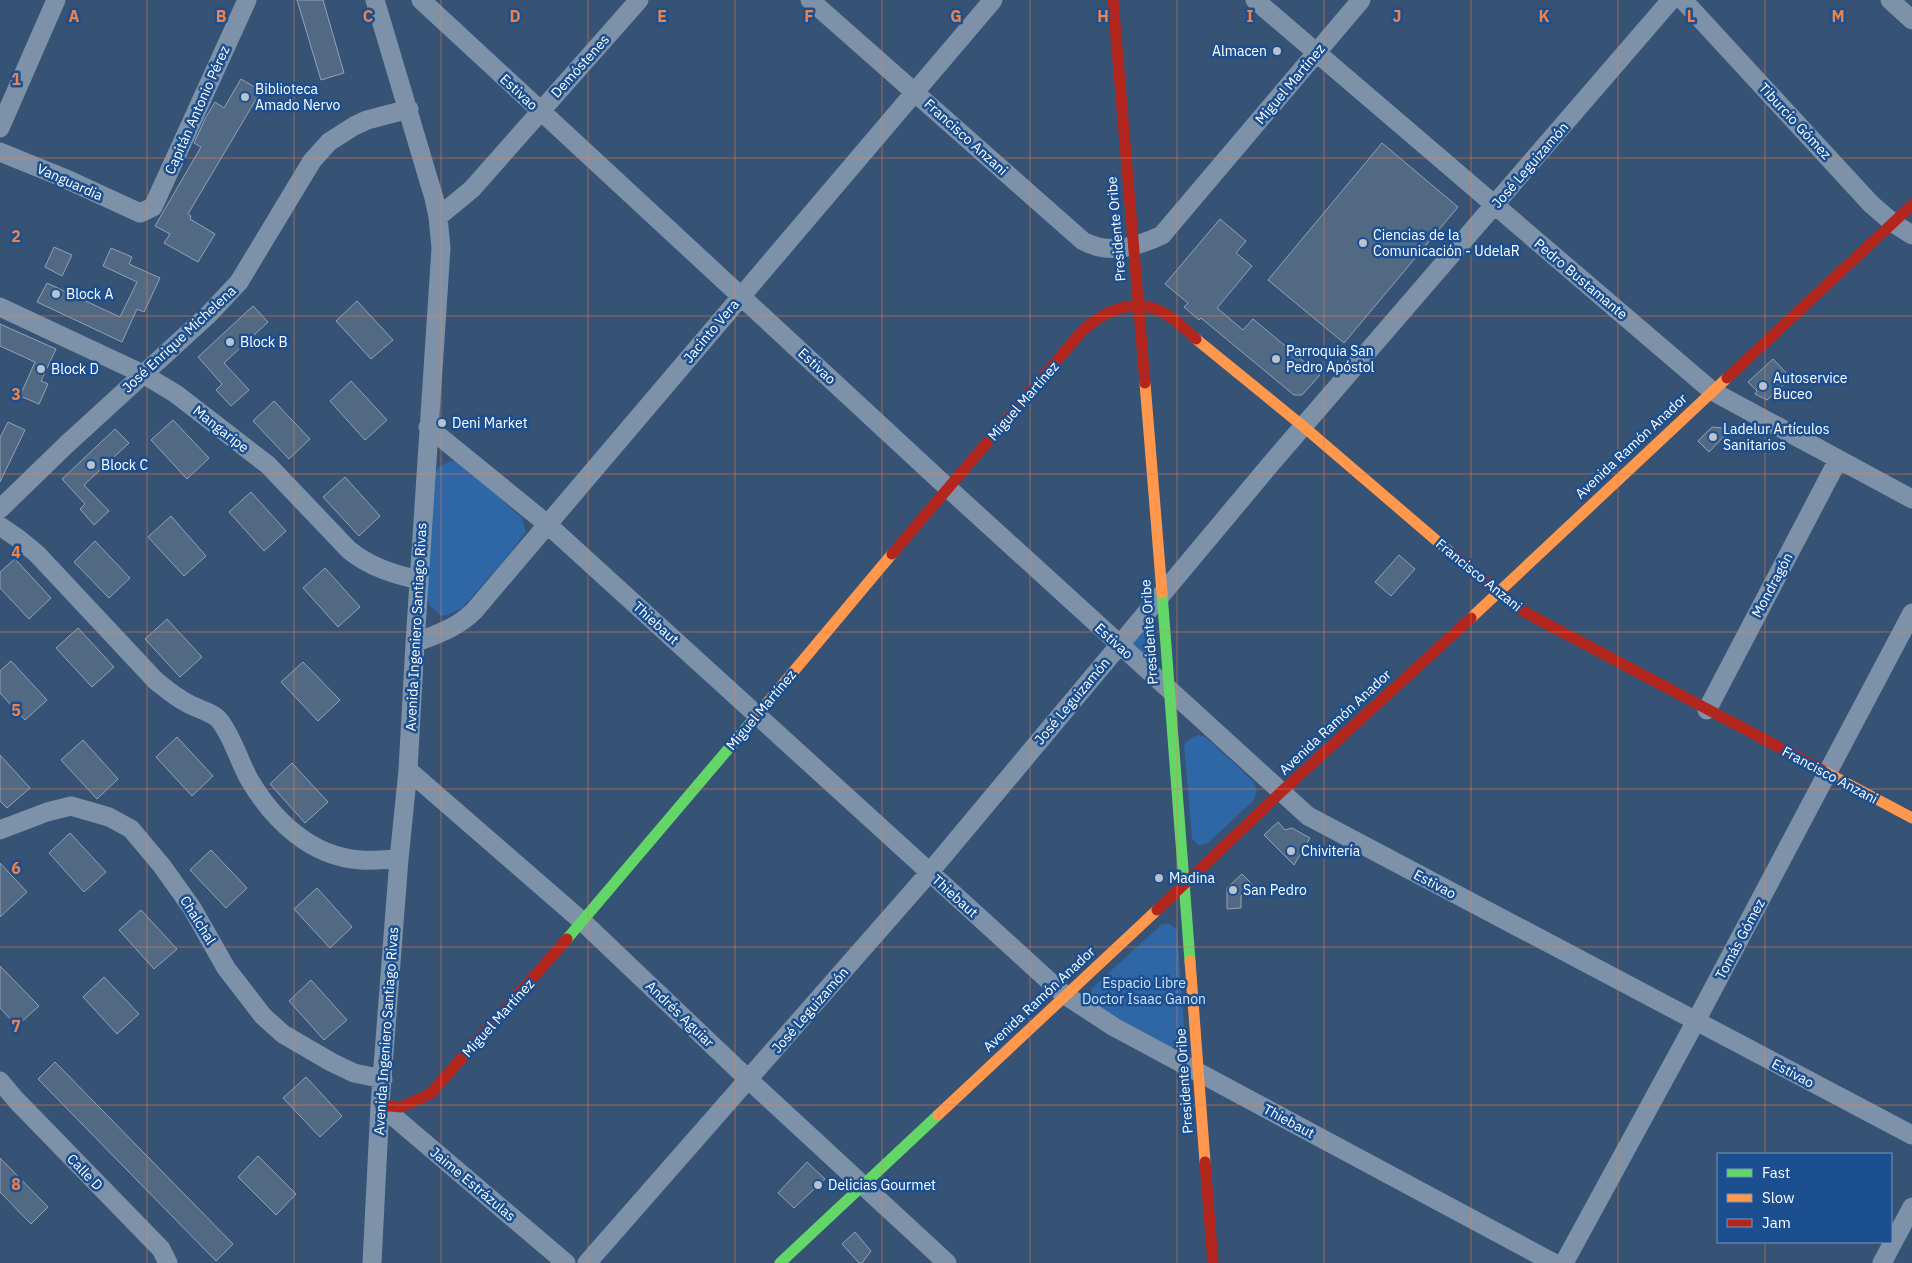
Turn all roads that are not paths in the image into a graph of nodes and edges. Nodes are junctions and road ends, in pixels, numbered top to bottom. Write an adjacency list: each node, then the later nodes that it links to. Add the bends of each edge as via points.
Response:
1 (56, 0): 19 (street)
2 (247, 0): 23 (street, Capitán Antonio Pérez, via 153,207)
3 (375, 0): 17 (street, Avenida Ingeniero Santiago Rivas)
4 (421, 0): 18 (street, Estivao)
5 (638, 0): 18 (street, Demóstenes)
6 (810, 0): 16 (street, Francisco Anzani)
7 (993, 0): 16 (street, Jacinto Vera)
8 (1113, 0): 27 (street, Presidente Oribe)
9 (1255, 0): 15 (street, Pedro Bustamante)
10 (1361, 0): 15 (street, Miguel Martínez)
11 (1672, 0): 22 (street, José Leguizamón)
12 (1683, 0): 25 (street, Tiburcio Gómez)
13 (1890, 0): 14 (street)
14 (1912, 20)
15 (1316, 52): 22 (street, Pedro Bustamante); 27 (street, Miguel Martínez, via 1171,226 1162,235)
16 (915, 92): 27 (street, Francisco Anzani, via 1083,241 1100,248); 28 (street, Jacinto Vera)
17 (409, 109): 24 (street, Avenida Ingeniero Santiago Rivas); 31 (street, José Enrique Michelena, via 367,120 329,142 312,161 239,282)
18 (540, 111): 24 (street, Demóstenes, via 472,189); 28 (street, Estivao)
19 (0, 128)
20 (0, 152): 23 (street, Vanguardia)
21 (1912, 205): 25 (street, Avenida Ramón Anador)
22 (1494, 206): 32 (street, Pedro Bustamante); 34 (street, José Leguizamón)
23 (140, 213)
24 (438, 217): 33 (street, Avenida Ingeniero Santiago Rivas, via 440,248)
25 (1892, 223): 26 (street, Tiburcio Gómez); 32 (street, Avenida Ramón Anador)
26 (1912, 235)
27 (1132, 246): 29 (street, Presidente Oribe)
28 (741, 296): 36 (street, Estivao); 39 (street, Jacinto Vera)
29 (1138, 306): 34 (street, Francisco Anzani, via 1166,314); 36 (street, Miguel Martínez, via 1107,310 1094,319); 43 (street, Presidente Oribe)
30 (0, 307): 31 (street, Mangaripe)
31 (143, 374): 38 (street, José Enrique Michelena); 41 (street, Mangaripe, via 176,394 268,465 360,559 392,574)
32 (1712, 391): 35 (street, Pedro Bustamante); 42 (street, Avenida Ramón Anador)
33 (428, 427): 39 (street, Thiebaut); 41 (street, Avenida Ingeniero Santiago Rivas)
34 (1304, 427): 42 (street, Francisco Anzani); 43 (street, José Leguizamón)
35 (1838, 460): 37 (street, Pedro Bustamante); 48 (street, Mondragón)
36 (948, 488): 46 (street, Estivao); 49 (street, Miguel Martínez)
37 (1912, 498)
38 (0, 509)
39 (547, 524): 45 (street, Jacinto Vera, via 466,619); 49 (street, Thiebaut)
40 (0, 526): 55 (street, via 38,554 156,681 178,699 219,720 261,798 292,832 305,842 340,856 361,860)
41 (419, 580): 45 (street, Avenida Ingeniero Santiago Rivas)
42 (1497, 593): 48 (street, Francisco Anzani, via 1517,608); 52 (street, Avenida Ramón Anador)
43 (1162, 594): 46 (street, José Leguizamón); 47 (street, Presidente Oribe)
44 (1912, 613): 51 (street, Tomás Gómez)
45 (415, 643): 50 (street, Avenida Ingeniero Santiago Rivas)
46 (1119, 646): 47 (street, Estivao); 56 (street, José Leguizamón)
47 (1168, 691): 52 (street, Estivao); 57 (street, Presidente Oribe)
48 (1707, 710): 51 (street, Francisco Anzani)
49 (756, 715): 56 (street, Thiebaut); 58 (street, Miguel Martínez)
50 (408, 770): 55 (street, Avenida Ingeniero Santiago Rivas); 58 (street, Andrés Aguiar)
51 (1827, 774): 53 (street, Francisco Anzani); 60 (street, Tomás Gómez)
52 (1281, 792): 57 (street, Avenida Ramón Anador); 60 (street, Estivao, via 1308,816)
53 (1912, 818)
54 (0, 830): 62 (street, Chalchal, via 71,806 109,817 131,829 192,908 226,968 264,1016 283,1034 331,1062 354,1073)
55 (399, 859): 62 (street, Avenida Ingeniero Santiago Rivas)
56 (929, 873): 59 (street, Thiebaut); 63 (street, José Leguizamón)
57 (1184, 886): 59 (street, Avenida Ramón Anador); 61 (street, Presidente Oribe)
58 (583, 922): 63 (street, Andrés Aguiar); 65 (street, Miguel Martínez, via 430,1094 401,1107)
59 (1065, 995): 61 (street, Thiebaut, via 1114,1027); 67 (street, Avenida Ramón Anador)
60 (1696, 1021): 66 (street, Estivao); 77 (street, Tomás Gómez)
61 (1199, 1073): 75 (street, Presidente Oribe); 76 (street, Thiebaut)
62 (382, 1080): 65 (street, Avenida Ingeniero Santiago Rivas)
63 (749, 1080): 67 (street, Andrés Aguiar); 72 (street, José Leguizamón)
64 (0, 1081): 69 (street, Calle D, via 161,1249)
65 (380, 1105): 70 (street, Avenida Ingeniero Santiago Rivas); 71 (street, Jaime Estrázulas)
66 (1912, 1135)
67 (862, 1185): 73 (street, Avenida Ramón Anador); 74 (street, Andrés Aguiar)
68 (1912, 1207): 78 (street)
69 (168, 1263)
70 (372, 1263)
71 (566, 1263)
72 (587, 1263)
73 (780, 1263)
74 (947, 1263)
75 (1213, 1263)
76 (1554, 1263)
77 (1564, 1263)
78 (1882, 1263)

